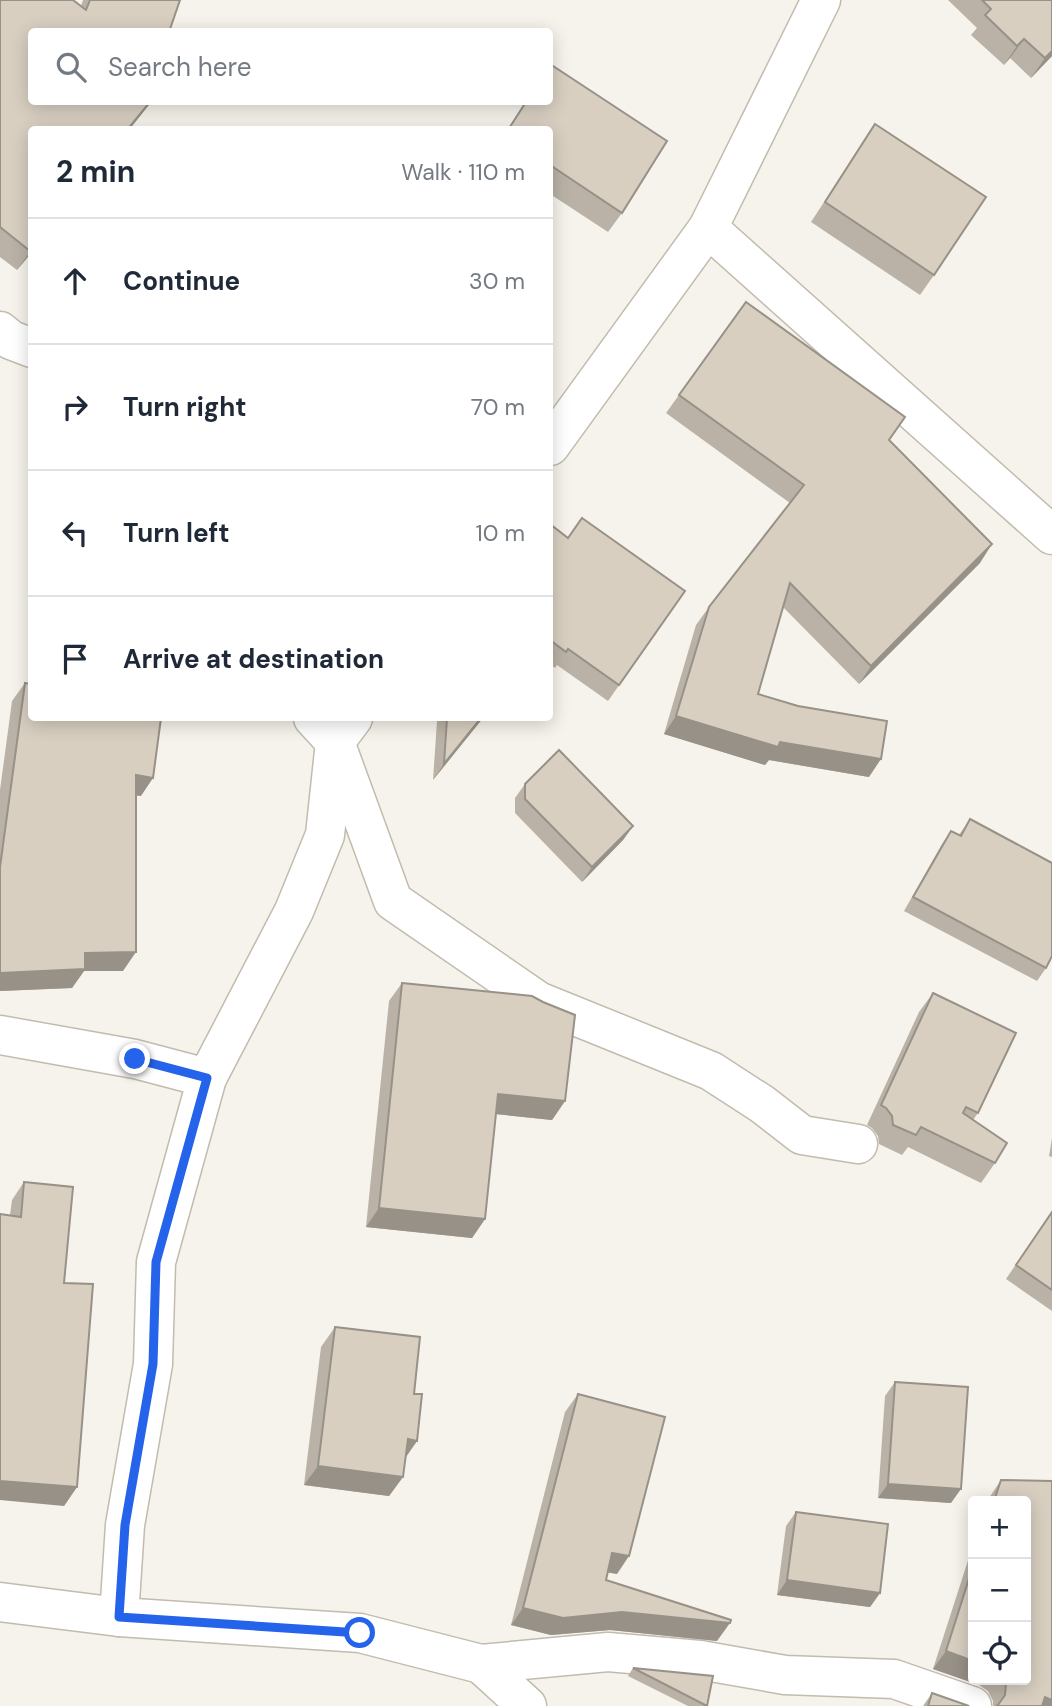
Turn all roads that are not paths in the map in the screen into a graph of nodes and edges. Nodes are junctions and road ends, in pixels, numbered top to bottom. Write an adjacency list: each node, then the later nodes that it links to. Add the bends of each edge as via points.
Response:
1 (821, 0): 2 (street)
2 (708, 228): 5 (street); 6 (street)
3 (0, 331): 4 (street)
4 (28, 346)
5 (553, 442)
6 (1052, 535)
7 (334, 726): 9 (street, via 325,835 294,911); 10 (street, via 393,901 538,1001 711,1071 802,1135)
8 (0, 1035): 9 (street, via 135,1059)
9 (207, 1078): 12 (street, via 156,1262 153,1364 125,1525)
10 (858, 1144)
11 (0, 1602): 12 (street)
12 (119, 1617): 13 (street, via 360,1633)
13 (481, 1664): 14 (street); 15 (street, via 622,1653 785,1675 894,1679)
14 (527, 1706)
15 (972, 1706)

